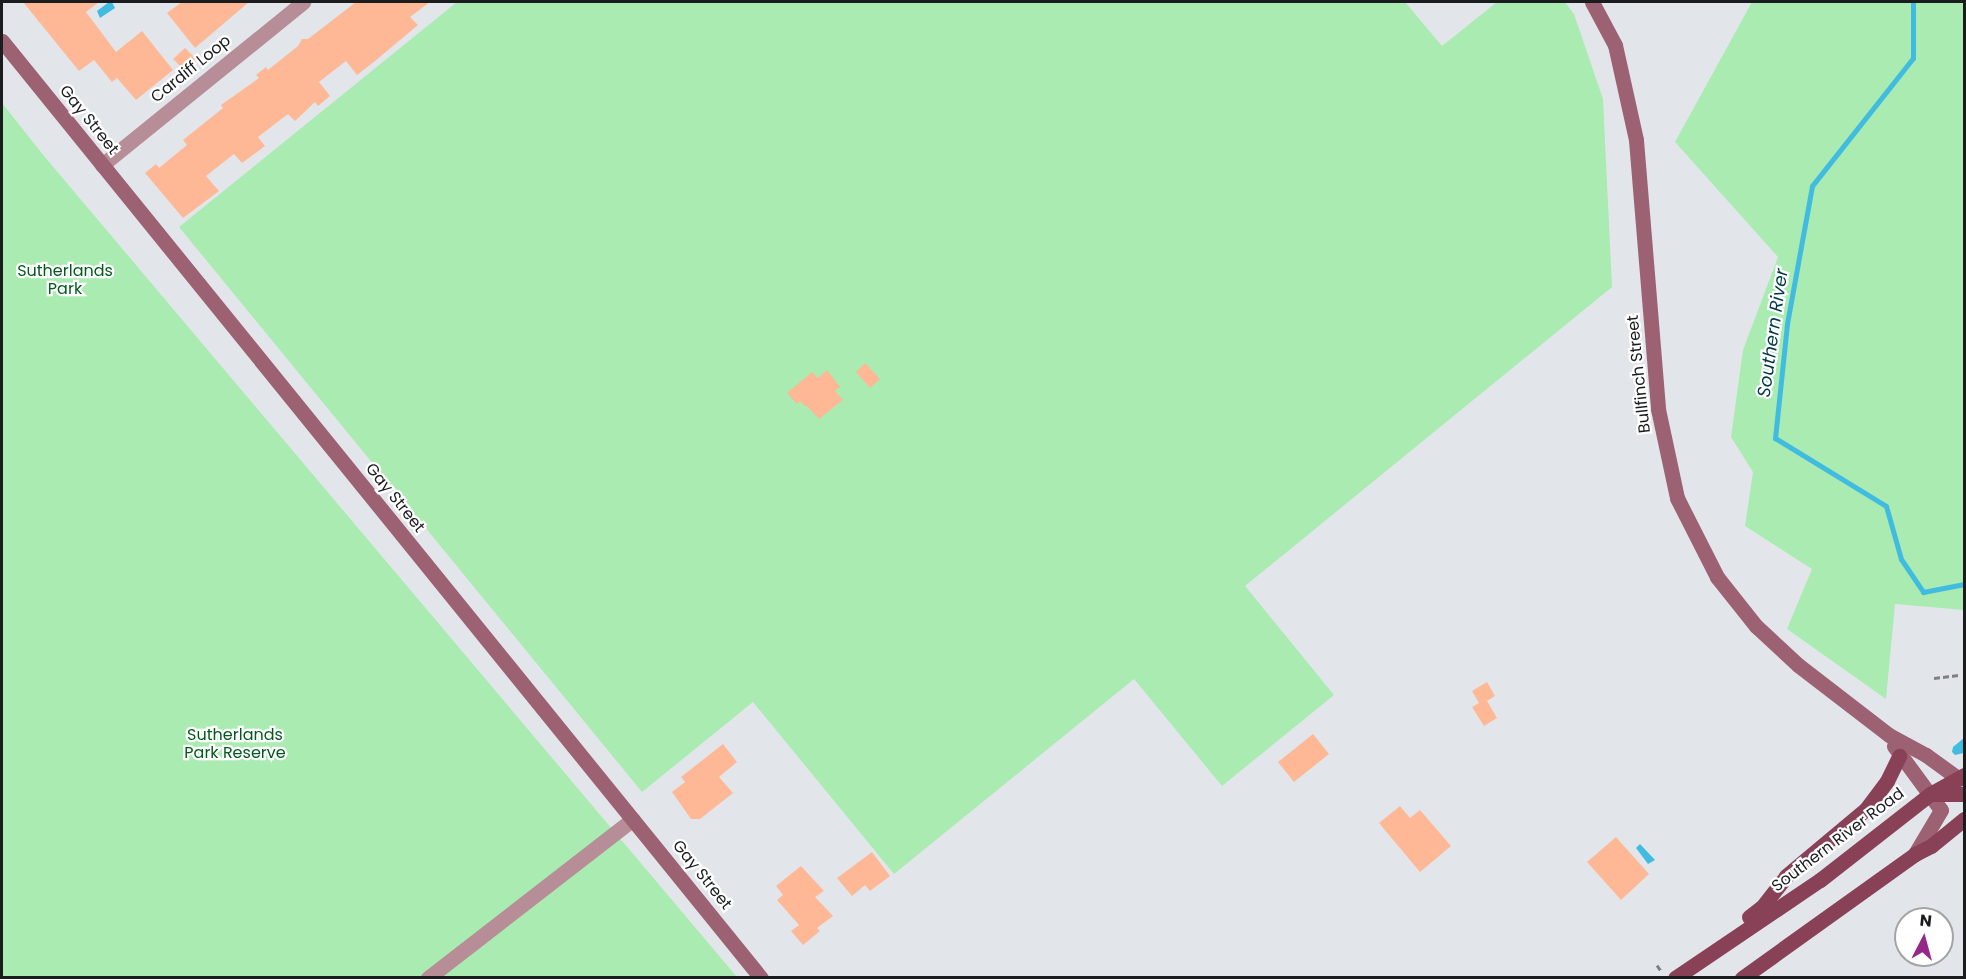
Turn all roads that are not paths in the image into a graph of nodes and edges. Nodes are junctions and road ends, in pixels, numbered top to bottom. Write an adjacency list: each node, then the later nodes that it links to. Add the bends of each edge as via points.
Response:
1 (303, 2): 4 (street, Cardiff Loop)
2 (1592, 2): 5 (main road, Bullfinch Street, via 1615,45 1636,140 1658,409 1677,498 1717,577 1756,626 1798,665)
3 (2, 40): 4 (main road, Gay Street)
4 (102, 165): 10 (main road, Gay Street)
5 (1889, 735): 6 (main road, Bullfinch Street); 7 (main road, Bullfinch Street)
6 (1899, 756): 8 (main road, Bullfinch Street); 14 (main road, via 1887,781 1866,808 1786,876 1762,907)
7 (1962, 777): 8 (main road, Southern River Road)
8 (1930, 794): 9 (main road); 12 (main road, Bullfinch Street, via 1941,810); 14 (main road, Southern River Road, via 1820,880)
9 (1965, 794)
10 (633, 819): 15 (street); 16 (main road, Gay Street)
11 (1965, 819): 12 (main road)
12 (1915, 854): 13 (main road)
13 (1754, 973): 17 (main road)
14 (1680, 974)
15 (428, 978)
16 (761, 978)
17 (1742, 978)

